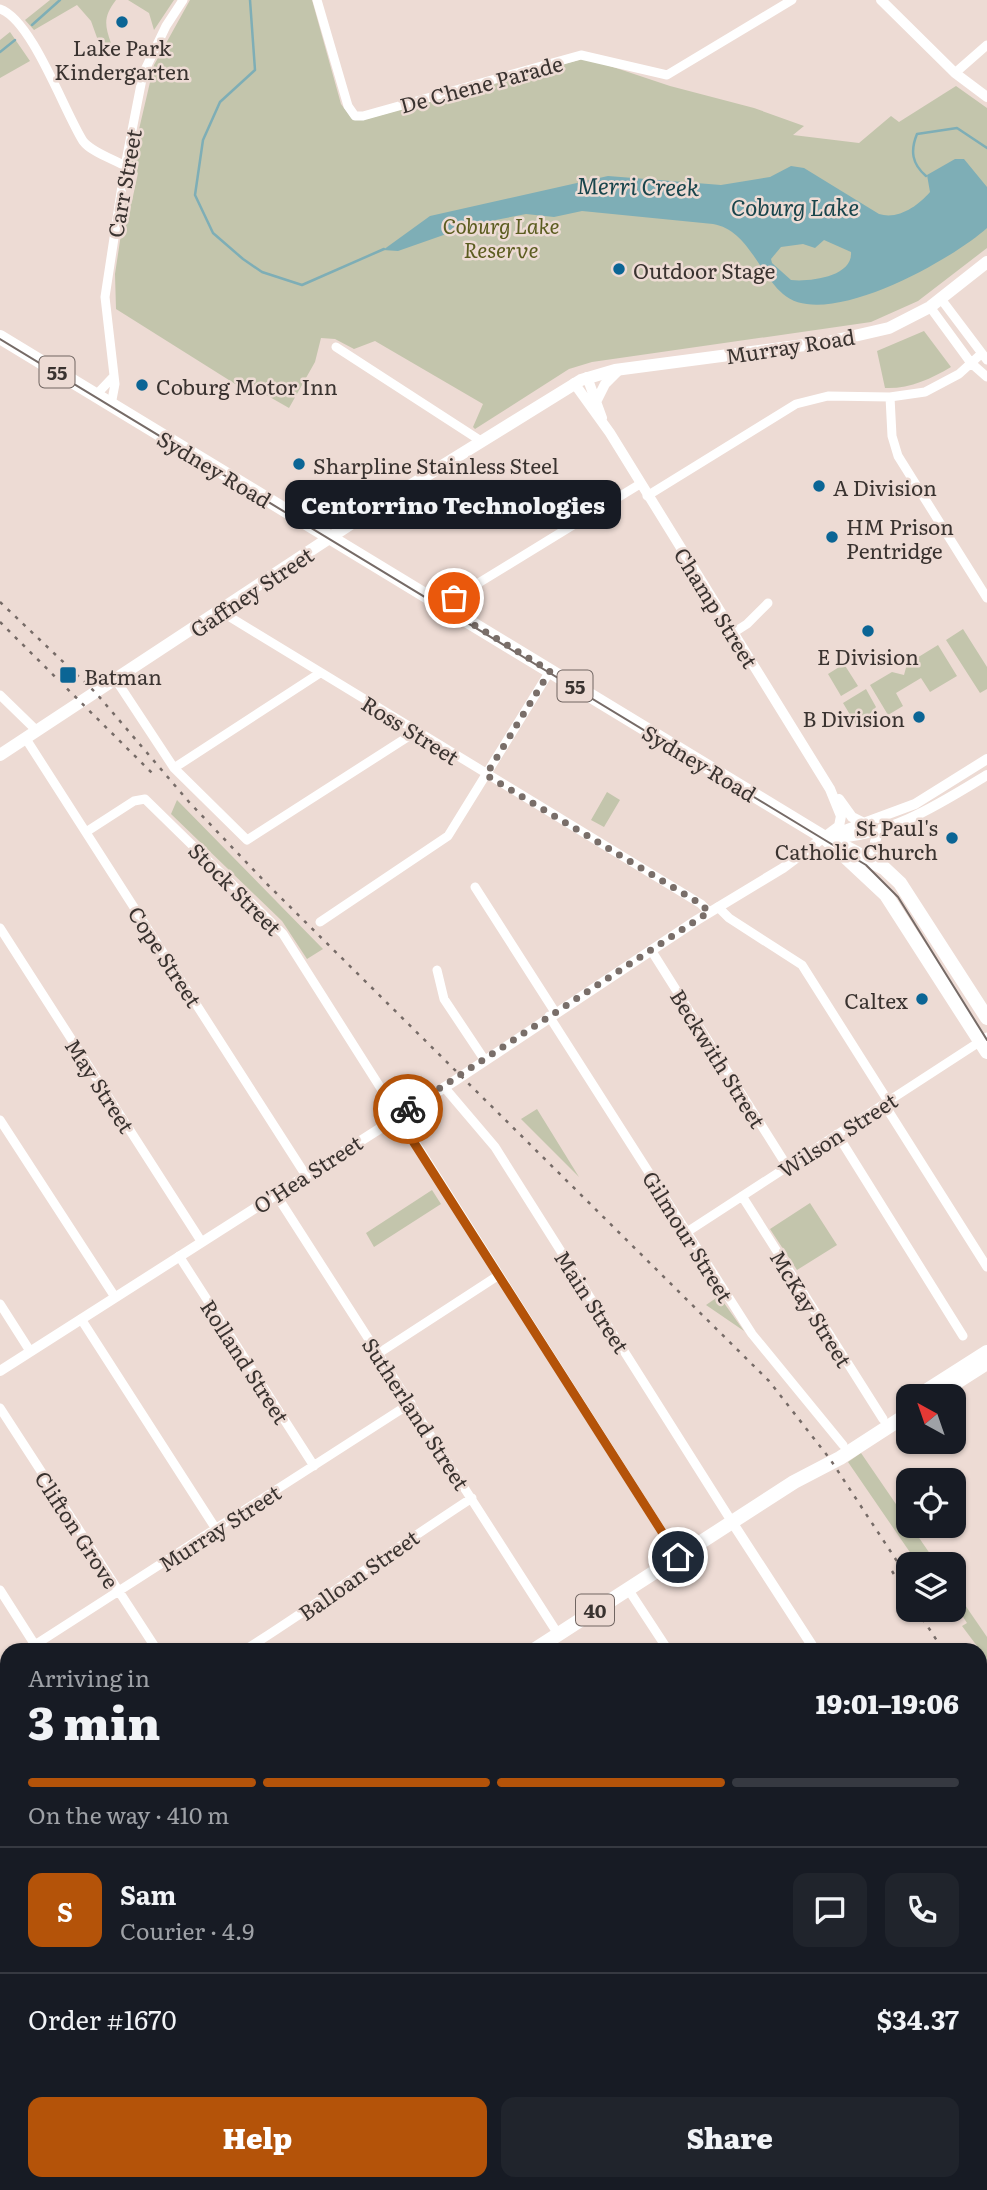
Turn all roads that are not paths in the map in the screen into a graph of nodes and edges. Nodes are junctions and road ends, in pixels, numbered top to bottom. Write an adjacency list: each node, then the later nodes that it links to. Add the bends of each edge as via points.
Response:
1 (183, 0): 9 (street, Carr Street, via 144,74)
2 (317, 0): 3 (street, De Chene Parade, via 348,106 355,116 581,55 667,75)
3 (792, 0)
4 (881, 0): 7 (street)
5 (0, 9): 9 (street, via 10,12 41,59 85,144)
6 (987, 45): 7 (street)
7 (955, 73): 8 (street)
8 (987, 97)
9 (125, 166): 18 (street, Carr Street, via 105,297)
10 (987, 262): 11 (main road, Murray Road)
11 (941, 299): 12 (main road, Murray Road); 15 (street)
12 (930, 307): 16 (street); 17 (main road, Murray Road, via 889,328 828,342)
13 (1, 340): 22 (highway, Sydney Road / 55)
14 (336, 347): 27 (street)
15 (984, 357): 16 (street)
16 (971, 363): 20 (street); 23 (street, via 925,392)
17 (620, 370): 19 (main road, Murray Road); 24 (street)
18 (114, 376): 22 (street); 25 (street, Carr Street)
19 (587, 377): 21 (main road, Murray Road); 24 (street, Champ Street)
20 (987, 377)
21 (574, 383): 26 (street, Champ Street); 27 (main road, Gaffney Street)
22 (96, 395): 25 (highway, Sydney Road / 55)
23 (890, 397): 29 (street, via 828,396 796,404); 31 (street, via 898,455)
24 (597, 400): 26 (street, Champ Street)
25 (111, 405): 30 (highway, Sydney Road / 55)
26 (604, 424): 28 (street, Champ Street)
27 (481, 441): 30 (main road, Gaffney Street)
28 (640, 484): 29 (street, Champ Street); 33 (street, via 454,598)
29 (648, 496): 35 (street, Champ Street)
30 (330, 538): 33 (highway, Sydney Road / 55); 34 (main road, Gaffney Street)
31 (987, 598)
32 (768, 603): 35 (street)
33 (446, 608): 36 (highway, Sydney Road / 55)
34 (219, 611): 37 (street, Ross Street); 38 (main road, Gaffney Street)
35 (733, 633): 47 (street, Champ Street)
36 (550, 671): 45 (street); 51 (highway, Sydney Road / 55)
37 (320, 673): 40 (street, Ross Street); 44 (street)
38 (116, 680): 41 (main road, Gaffney Street); 44 (street)
39 (0, 695): 41 (street, Cope Street)
40 (417, 732): 44 (street, via 247,840); 45 (street, Ross Street)
41 (31, 735): 42 (main road, Gaffney Street); 50 (street, Cope Street)
42 (0, 755)
43 (987, 759): 48 (street, O'Hea Street, via 915,804)
44 (174, 768)
45 (486, 775): 54 (street, Ross Street); 55 (street, via 444,840)
46 (987, 775): 49 (street, via 923,813)
47 (830, 789): 48 (street, Champ Street, via 852,817); 51 (street, Champ Street, via 841,822)
48 (862, 822): 51 (street, O'Hea Street)
49 (881, 829): 51 (street, via 851,838); 52 (street, via 874,849)
50 (86, 832): 65 (street, Stock Street, via 139,799 149,802 276,925); 69 (street, Cope Street)
51 (825, 838): 52 (highway, Sydney Road / 55); 54 (street, O'Hea Street); 61 (highway, Sydney Road / 55, via 886,895)
52 (884, 868): 60 (highway, Sydney Road / 55, via 907,892)
53 (475, 887): 59 (street, Gilmour Street)
54 (714, 910): 57 (street, O'Hea Street); 64 (street, Ross Street, via 797,959)
55 (320, 922)
56 (0, 928): 73 (street, May Street)
57 (651, 950): 59 (street, O'Hea Street); 68 (street, Beckwith Street)
58 (437, 970): 62 (street, via 444,999)
59 (552, 1014): 62 (street, O'Hea Street); 72 (street, Gilmour Street)
60 (987, 1018)
61 (985, 1044): 64 (street, Wilson Street)
62 (484, 1059): 63 (street, O'Hea Street)
63 (444, 1087): 65 (street, O'Hea Street); 97 (street, Main Street, via 495,1147)
64 (886, 1102): 67 (street, Wilson Street); 75 (street, Ross Street)
65 (398, 1115): 69 (street, O'Hea Street); 76 (street, Stock Street)
66 (0, 1120): 77 (street)
67 (837, 1134): 68 (street, Wilson Street); 80 (street)
68 (787, 1166): 71 (street, Wilson Street)
69 (305, 1174): 70 (street, O'Hea Street)
70 (275, 1193): 73 (street, O'Hea Street); 83 (street, Sutherland Street)
71 (741, 1196): 72 (street, Wilson Street); 91 (street, McKay Street)
72 (687, 1232): 93 (street, Gilmour Street, via 752,1334)
73 (201, 1241): 74 (street, O'Hea Street)
74 (178, 1256): 77 (street, O'Hea Street); 94 (street, Rolland Street)
75 (987, 1268)
76 (499, 1275): 83 (street); 99 (street, Stock Street)
77 (115, 1297): 79 (street, O'Hea Street)
78 (0, 1304): 81 (street)
79 (81, 1319): 81 (street, O'Hea Street); 98 (street)
80 (963, 1336)
81 (30, 1351): 85 (street, O'Hea Street)
82 (987, 1352): 86 (highway)
83 (379, 1353): 88 (street, Sutherland Street)
84 (987, 1363): 87 (highway)
85 (0, 1371)
86 (937, 1384)
87 (954, 1384)
88 (411, 1403): 94 (street, Murray Street); 96 (street, Sutherland Street)
89 (0, 1408): 102 (street, Clifton Grove)
90 (896, 1411): 91 (highway, 40)
91 (883, 1419): 93 (highway, 40)
92 (896, 1422): 95 (highway, 40)
93 (843, 1445): 95 (highway, 40)
94 (314, 1466): 98 (street, Murray Street)
95 (794, 1482): 97 (highway, 40)
96 (472, 1498): 103 (street, Sutherland Street); 107 (street, Balloan Street)
97 (732, 1522): 99 (highway, 40); 110 (street)
98 (216, 1529): 102 (street, Murray Street)
99 (678, 1557): 100 (highway, 40)
100 (628, 1589): 103 (highway, 40); 109 (street)
101 (0, 1590): 104 (street)
102 (119, 1591): 105 (street, Murray Street); 106 (street, Clifton Grove)
103 (558, 1634): 108 (highway, 40)
104 (28, 1643)
105 (39, 1643)
106 (152, 1643)
107 (256, 1643)
108 (544, 1643)
109 (663, 1643)
110 (810, 1643)

